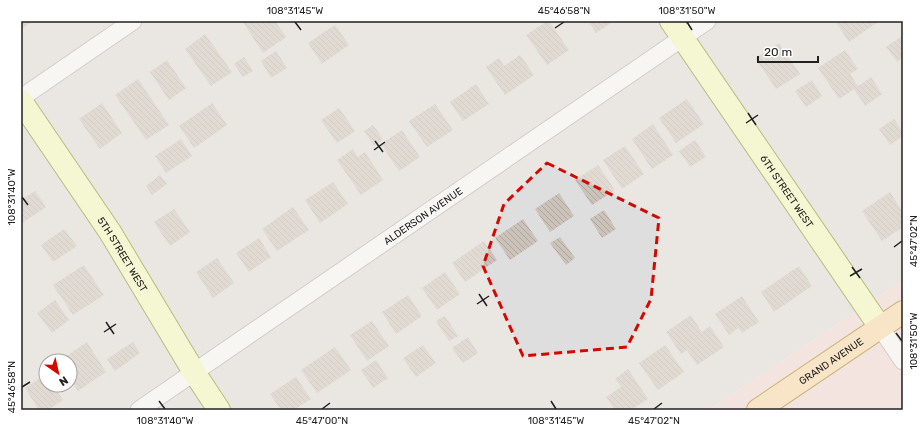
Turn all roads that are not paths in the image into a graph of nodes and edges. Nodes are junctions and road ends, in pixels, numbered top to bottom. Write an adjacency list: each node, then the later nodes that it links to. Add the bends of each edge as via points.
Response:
1 (133, 21): 4 (street)
2 (707, 21): 3 (street, ALDERSON AVENUE)
3 (677, 30): 7 (street, 6TH STREET WEST); 9 (street, ALDERSON AVENUE)
4 (21, 98)
5 (21, 101): 9 (street, 5TH STREET WEST, via 110,232)
6 (903, 312): 7 (main road, GRAND AVENUE)
7 (880, 327): 8 (street, 6TH STREET WEST); 12 (main road, GRAND AVENUE)
8 (903, 360)
9 (194, 372): 10 (street, ALDERSON AVENUE); 11 (street, 5TH STREET WEST)
10 (139, 410)
11 (219, 410)
12 (758, 410)

